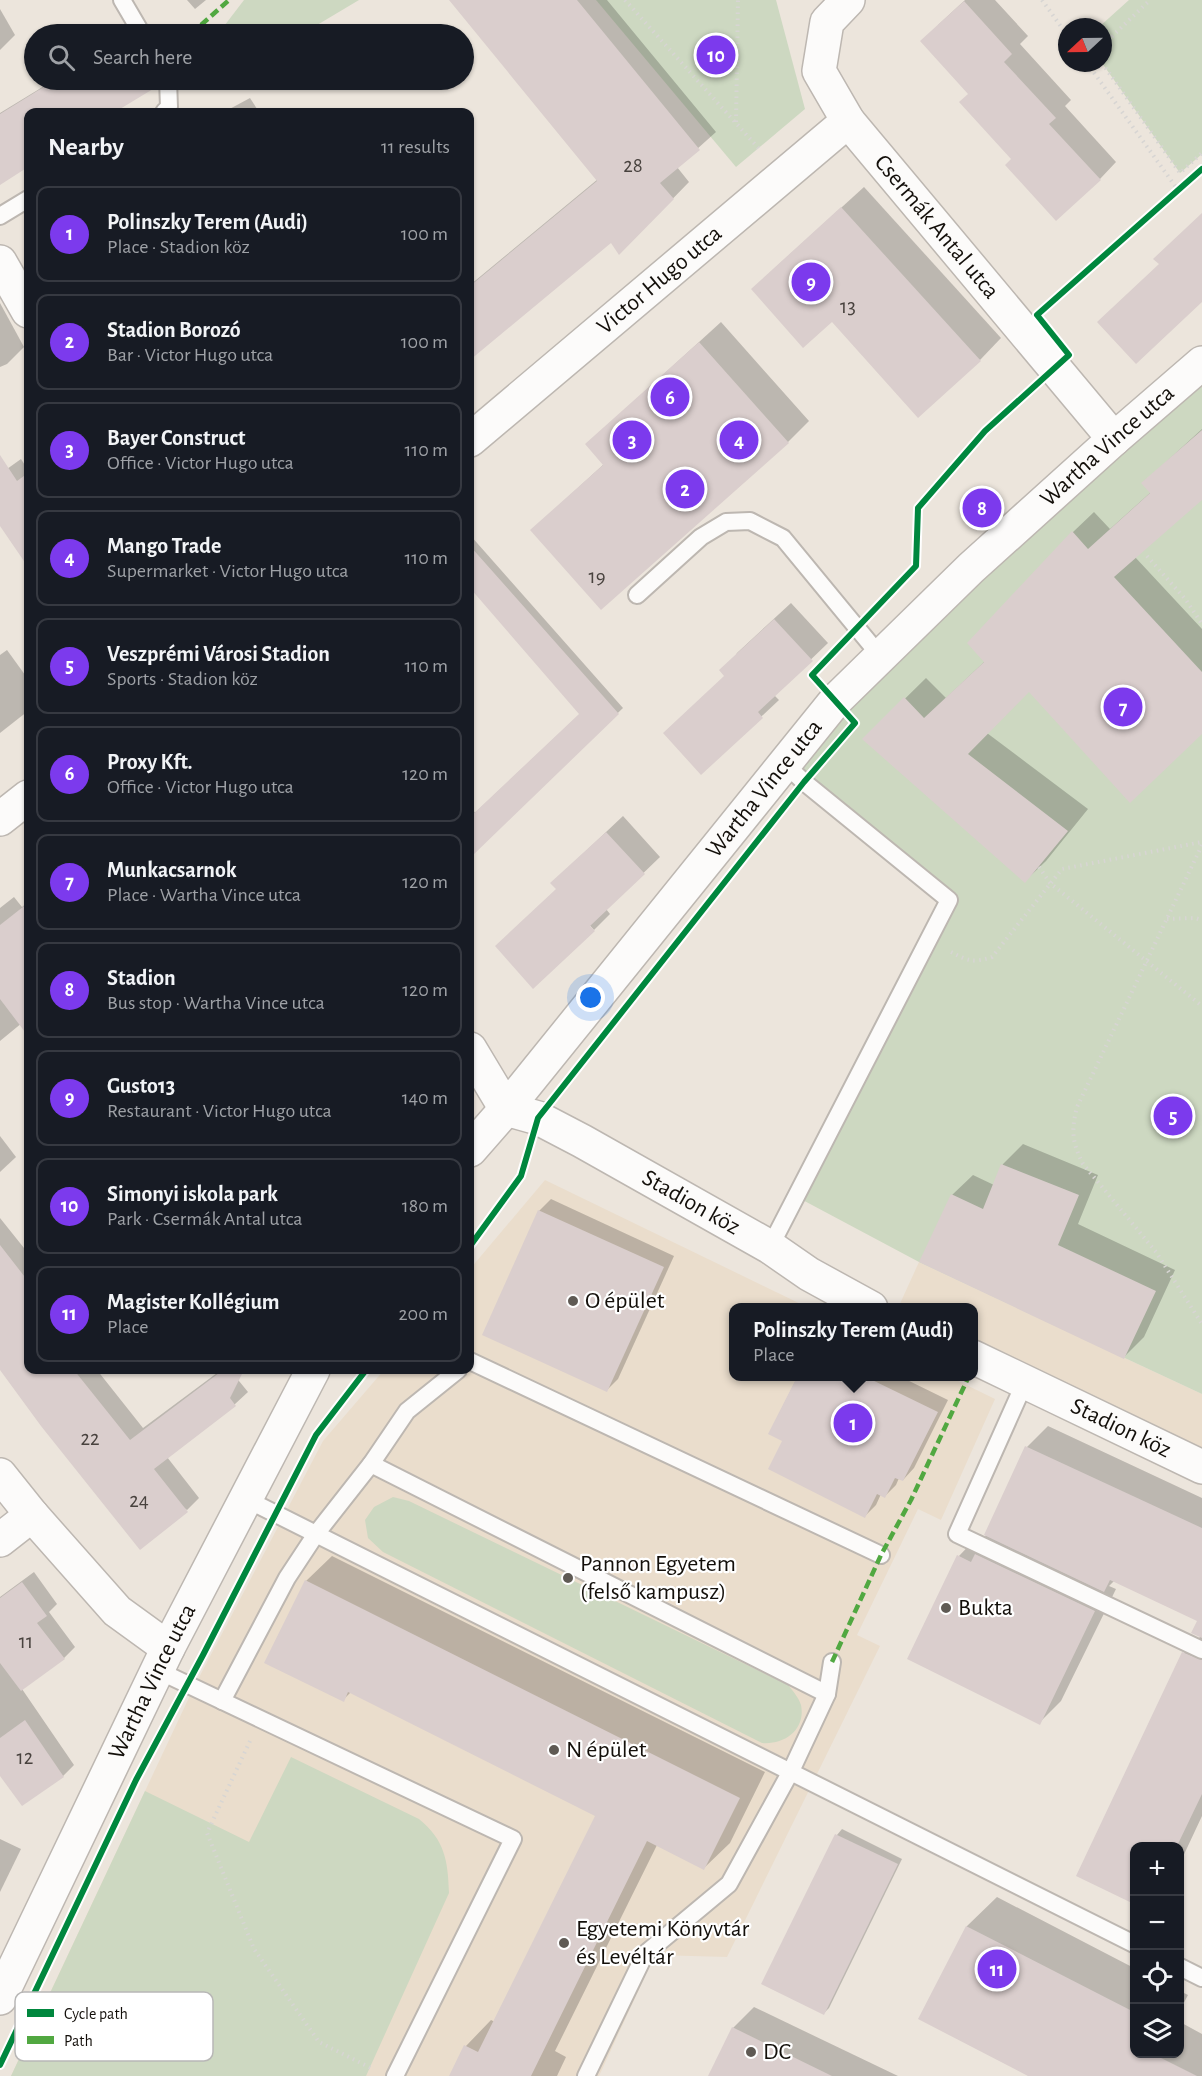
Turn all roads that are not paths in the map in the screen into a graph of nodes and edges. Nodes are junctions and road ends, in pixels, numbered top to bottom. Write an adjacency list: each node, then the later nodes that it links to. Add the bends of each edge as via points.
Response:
1 (122, 0): 3 (lane)
2 (848, 0): 6 (street, Csermák Antal utca, via 827,22 819,70)
3 (136, 24)
4 (168, 90): 5 (lane)
5 (168, 108)
6 (848, 121): 12 (street, Victor Hugo utca); 13 (street, Csermák Antal utca)
7 (24, 201): 8 (lane)
8 (0, 216)
9 (0, 262): 10 (street)
10 (24, 303)
11 (1202, 363): 13 (street, Wartha Vince utca)
12 (474, 437)
13 (1114, 439): 15 (street, Wartha Vince utca, via 971,568)
14 (637, 594): 15 (lane, via 701,537 726,522 750,521 783,538)
15 (881, 657): 16 (street, Wartha Vince utca, via 836,700)
16 (785, 764): 20 (street, Wartha Vince utca); 22 (lane, via 949,900)
17 (24, 800): 18 (street)
18 (0, 819)
19 (474, 1056): 20 (street)
20 (506, 1109): 21 (street, Wartha Vince utca); 22 (street, Stadion köz, via 538,1118)
21 (474, 1145)
22 (770, 1247): 23 (street, Stadion köz)
23 (862, 1303)
24 (978, 1359): 28 (street, Stadion köz)
25 (474, 1363): 36 (lane)
26 (311, 1374): 32 (street, Wartha Vince utca)
27 (453, 1374): 29 (lane, via 407,1411)
28 (1025, 1382): 30 (street, Stadion köz); 37 (lane, via 957,1534)
29 (370, 1464): 34 (lane); 40 (lane)
30 (1202, 1467)
31 (0, 1475): 33 (street)
32 (246, 1499): 34 (lane); 38 (street, Wartha Vince utca)
33 (32, 1515): 35 (street); 38 (street)
34 (316, 1534): 41 (lane, via 287,1578); 42 (lane)
35 (0, 1540)
36 (881, 1555)
37 (1202, 1650)
38 (162, 1659): 41 (lane); 46 (street, Wartha Vince utca)
39 (832, 1662): 40 (lane)
40 (827, 1694): 42 (lane)
41 (222, 1701): 47 (lane, via 513,1839)
42 (791, 1771): 43 (lane); 48 (lane, via 729,1884 645,1954)
43 (1130, 1942)
44 (1184, 1969): 45 (lane)
45 (1202, 1978)
46 (0, 1998)
47 (395, 2076)
48 (586, 2076)

